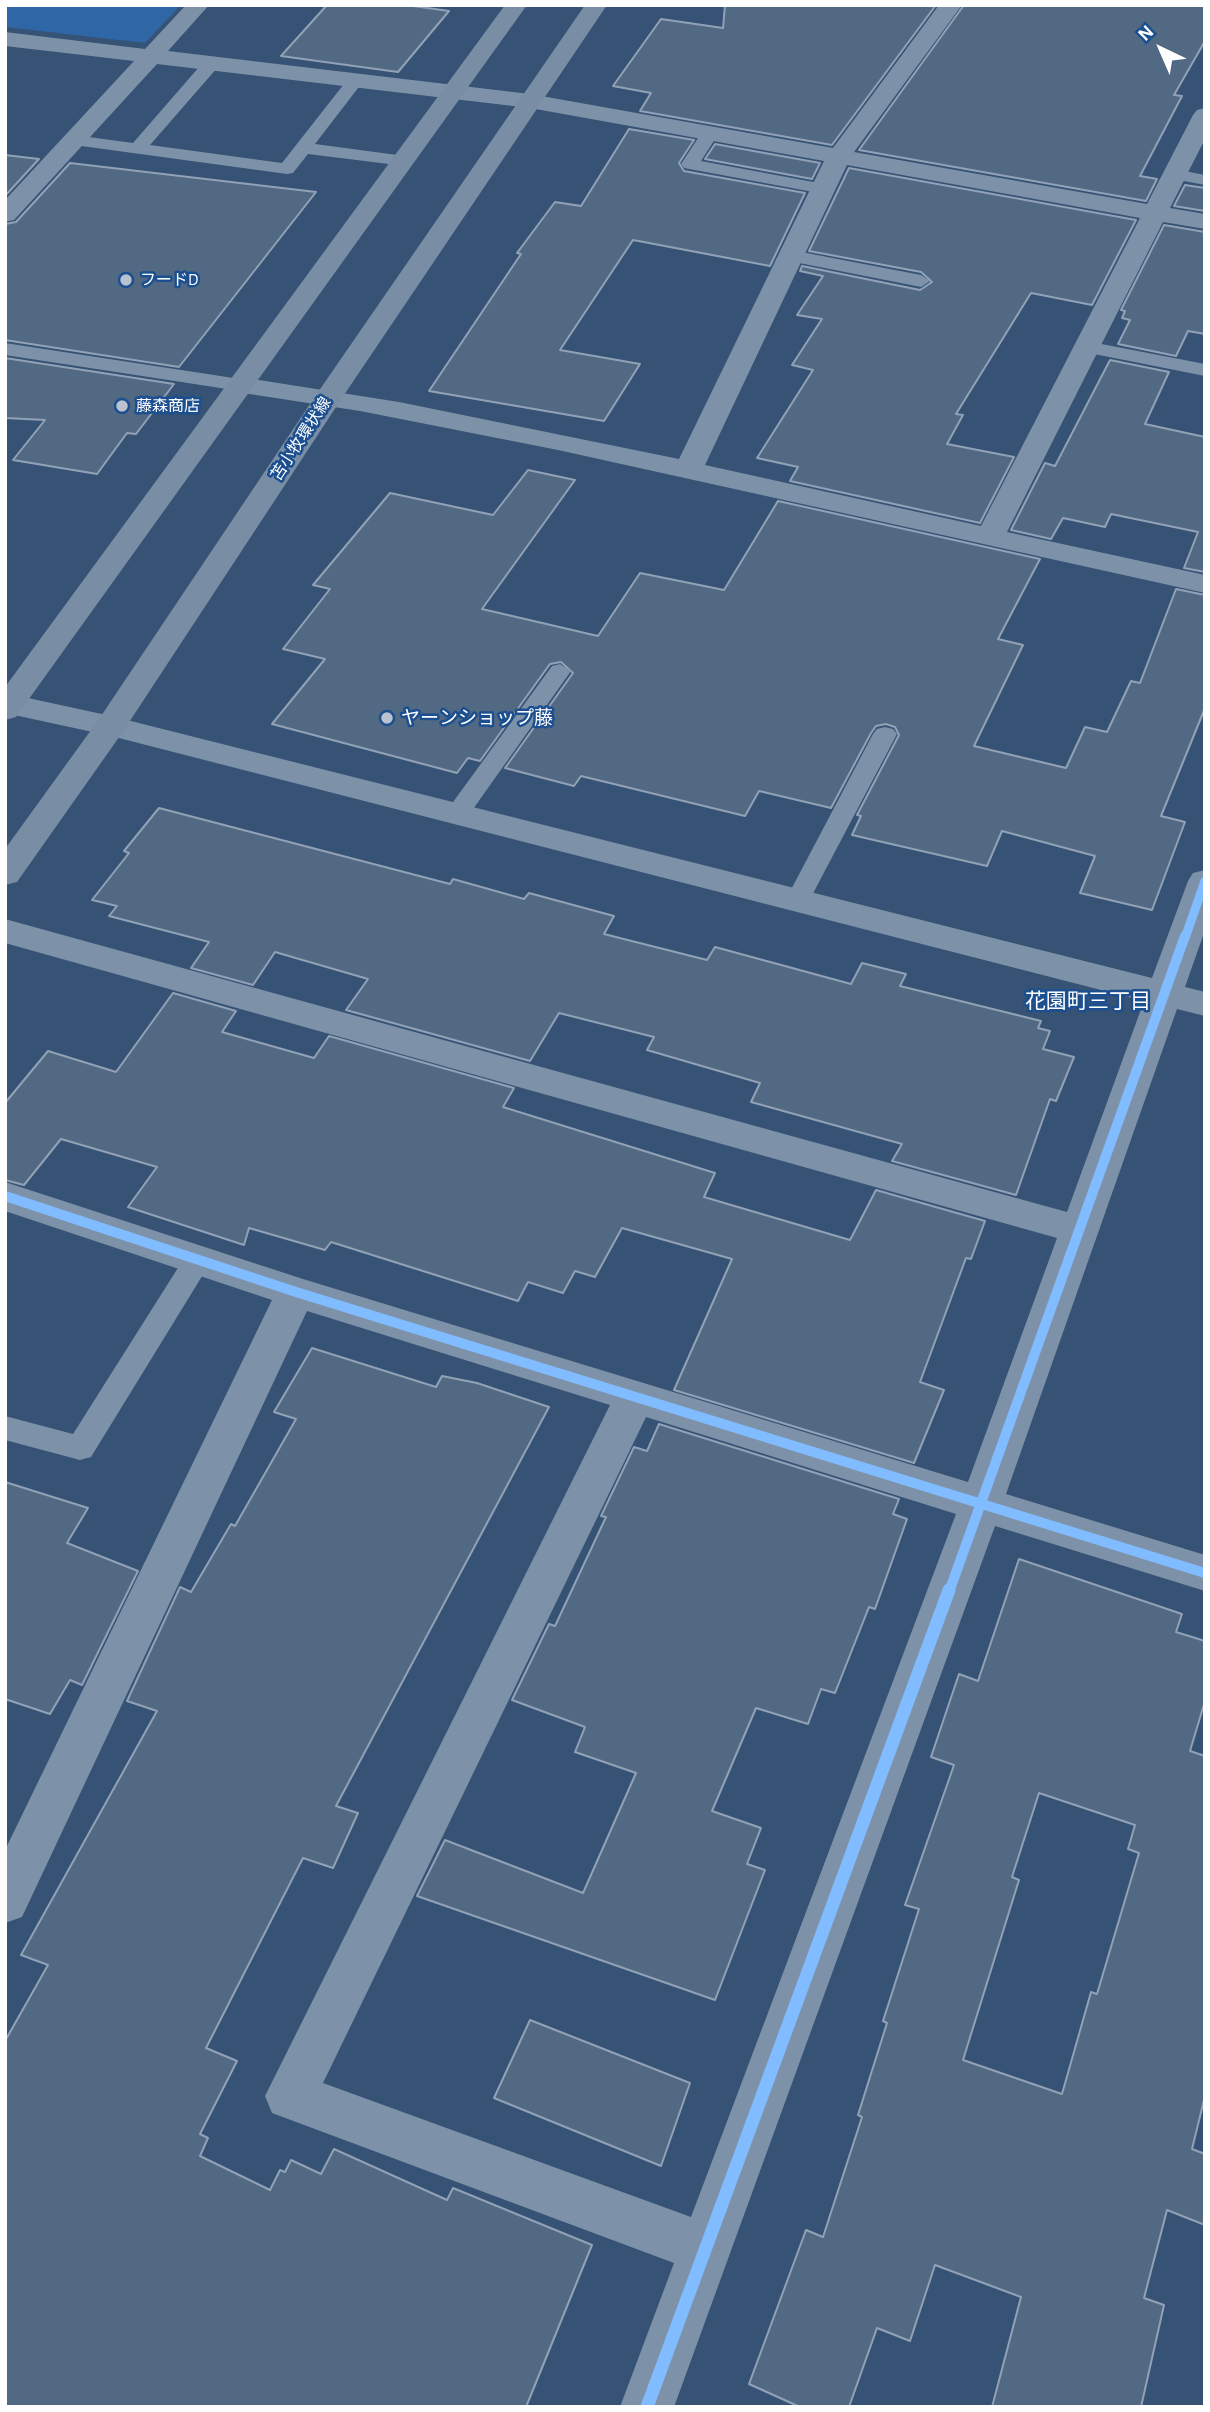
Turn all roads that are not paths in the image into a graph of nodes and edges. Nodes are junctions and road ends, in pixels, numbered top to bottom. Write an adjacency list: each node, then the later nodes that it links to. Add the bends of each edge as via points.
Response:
1 (198, 5): 6 (street)
2 (516, 5): 9 (main road)
3 (596, 5): 10 (main road, 苫小牧環状線)
4 (951, 5): 16 (street)
5 (5, 39): 6 (street)
6 (151, 57): 7 (street); 13 (street)
7 (212, 64): 8 (street); 14 (lane)
8 (357, 79): 9 (street); 15 (lane)
9 (457, 90): 10 (street); 17 (main road)
10 (530, 101): 12 (street); 30 (main road, 苫小牧環状線)
11 (1205, 115): 18 (street)
12 (710, 133): 16 (street); 20 (lane, via 690,164)
13 (75, 140): 14 (lane); 22 (street)
14 (138, 148): 15 (lane, via 287,169)
15 (303, 148): 17 (lane)
16 (839, 156): 20 (street); 21 (street)
17 (405, 161): 29 (main road)
18 (1174, 174): 19 (lane); 21 (street)
19 (1205, 180)
20 (824, 189): 24 (street)
21 (1154, 213): 23 (street); 26 (street)
22 (5, 215)
23 (1205, 222)
24 (791, 256): 25 (lane); 31 (street)
25 (921, 281)
26 (1086, 347): 28 (lane); 32 (street)
27 (5, 349): 29 (lane)
28 (1205, 370)
29 (240, 385): 30 (street); 35 (main road)
30 (330, 396): 31 (street); 36 (main road, 苫小牧環状線)
31 (689, 469): 32 (street)
32 (989, 539): 33 (street)
33 (1205, 584)
34 (560, 671): 38 (lane)
35 (7, 706): 36 (street)
36 (111, 726): 38 (street); 39 (main road, 苫小牧環状線)
37 (885, 734): 41 (lane)
38 (457, 814): 41 (street)
39 (5, 874)
40 (1205, 881): 43 (street)
41 (797, 901): 43 (street)
42 (5, 932): 45 (street)
43 (1184, 999): 45 (street)
44 (5, 1196): 46 (street)
45 (1080, 1230): 50 (street)
46 (198, 1260): 47 (street); 49 (lane, via 80,1448)
47 (296, 1292): 48 (street); 52 (street)
48 (635, 1397): 50 (street); 53 (street, via 290,2096)
49 (5, 1428)
50 (982, 1502): 51 (street); 53 (street)
51 (1205, 1573)
52 (5, 1901)
53 (705, 2248): 54 (street)
54 (647, 2407)

